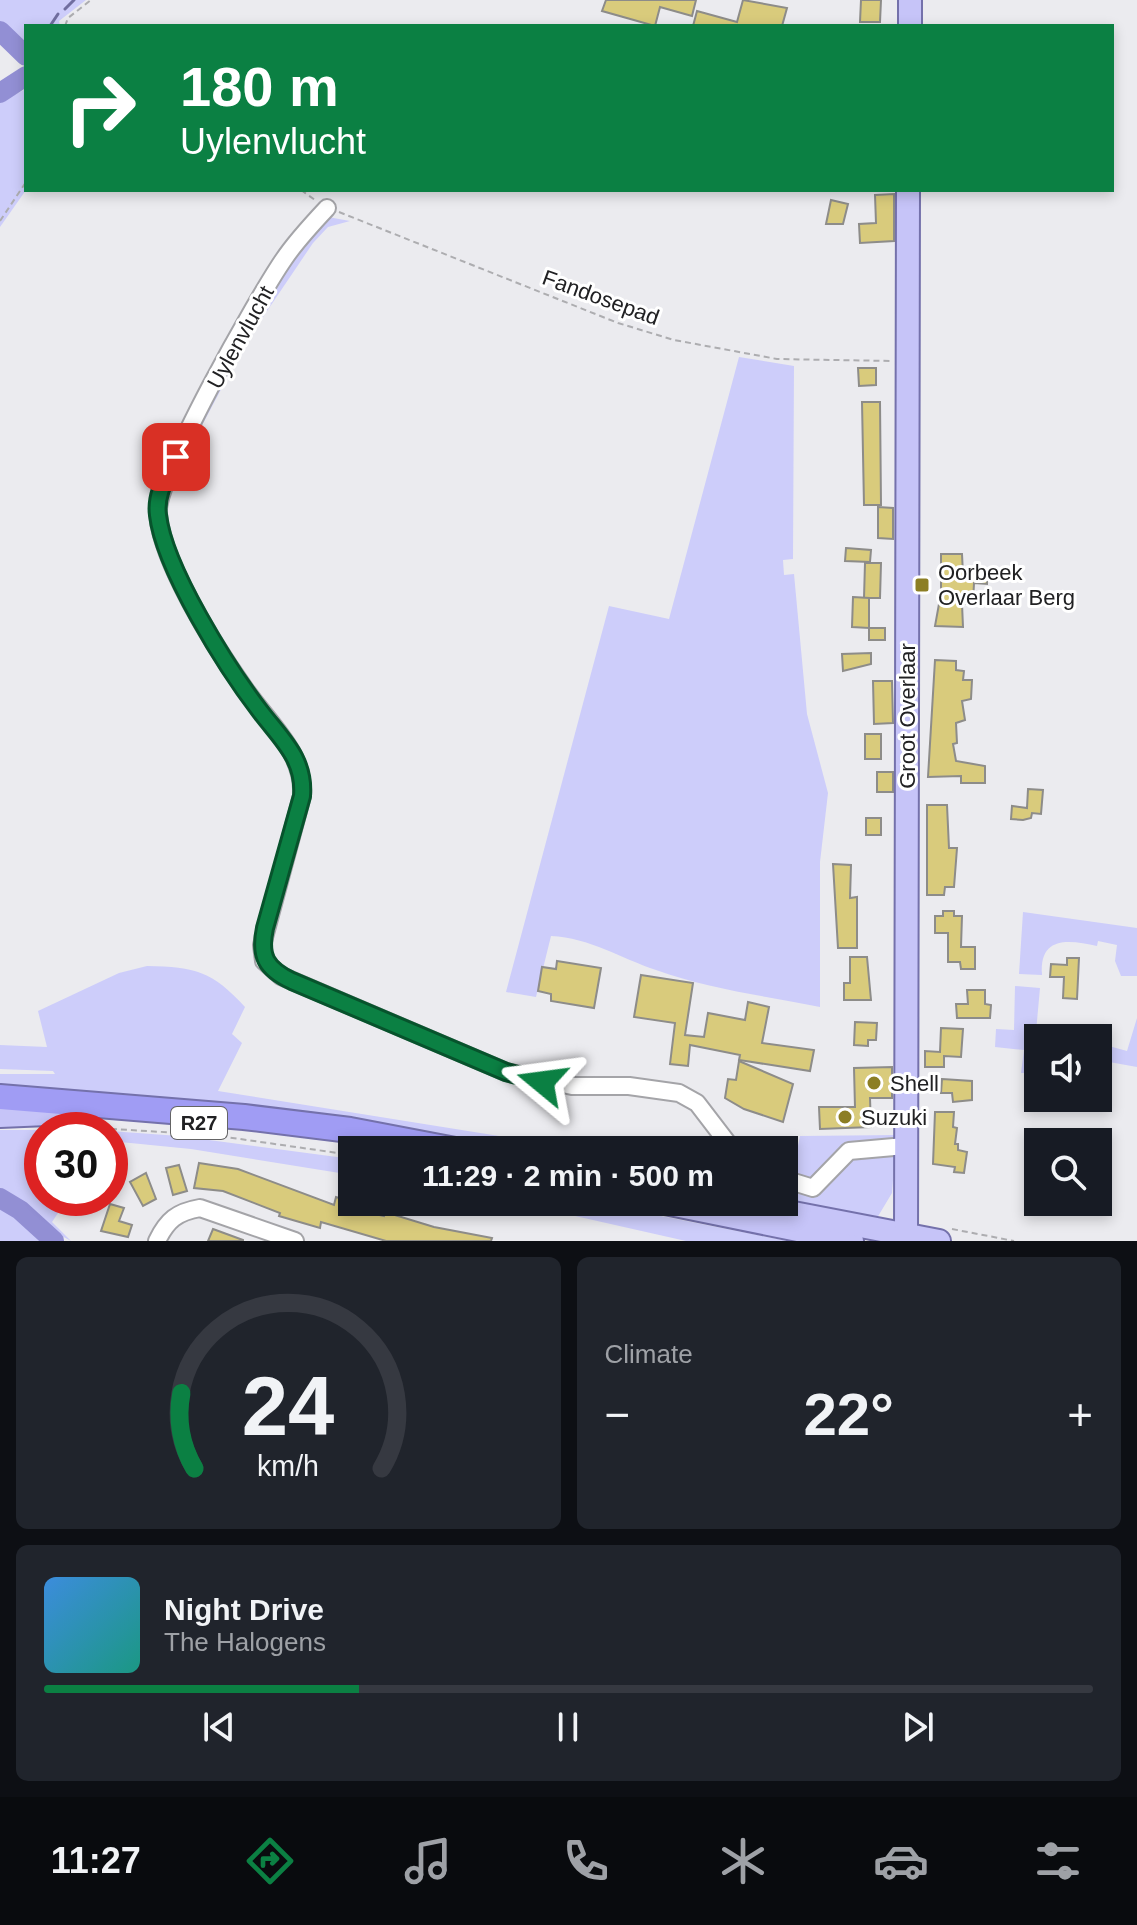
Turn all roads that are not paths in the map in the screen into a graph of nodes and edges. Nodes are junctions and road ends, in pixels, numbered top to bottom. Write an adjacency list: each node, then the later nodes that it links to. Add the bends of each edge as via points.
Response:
1 (910, 0): 2 (main road)
2 (910, 24)
3 (908, 192): 10 (main road, Groot Overlaar)
4 (327, 208): 8 (street, Uylenvlucht, via 276,272 232,347 159,496 161,530 194,607 224,659 293,753 304,778 265,928 264,961 281,976 506,1072 572,1086 679,1093 697,1103)
5 (0, 1097): 7 (highway, R27, via 244,1117)
6 (0, 1116): 9 (main road, R27, via 84,1113)
7 (382, 1136)
8 (722, 1136)
9 (338, 1142)
10 (905, 1146): 11 (street, via 849,1151 813,1188); 15 (main road, Groot Overlaar)
11 (798, 1183)
12 (798, 1215): 15 (main road)
13 (729, 1216): 18 (main road)
14 (940, 1234): 15 (main road)
15 (906, 1238)
16 (157, 1241): 17 (street, via 166,1222 200,1208)
17 (295, 1241)
18 (852, 1241)

